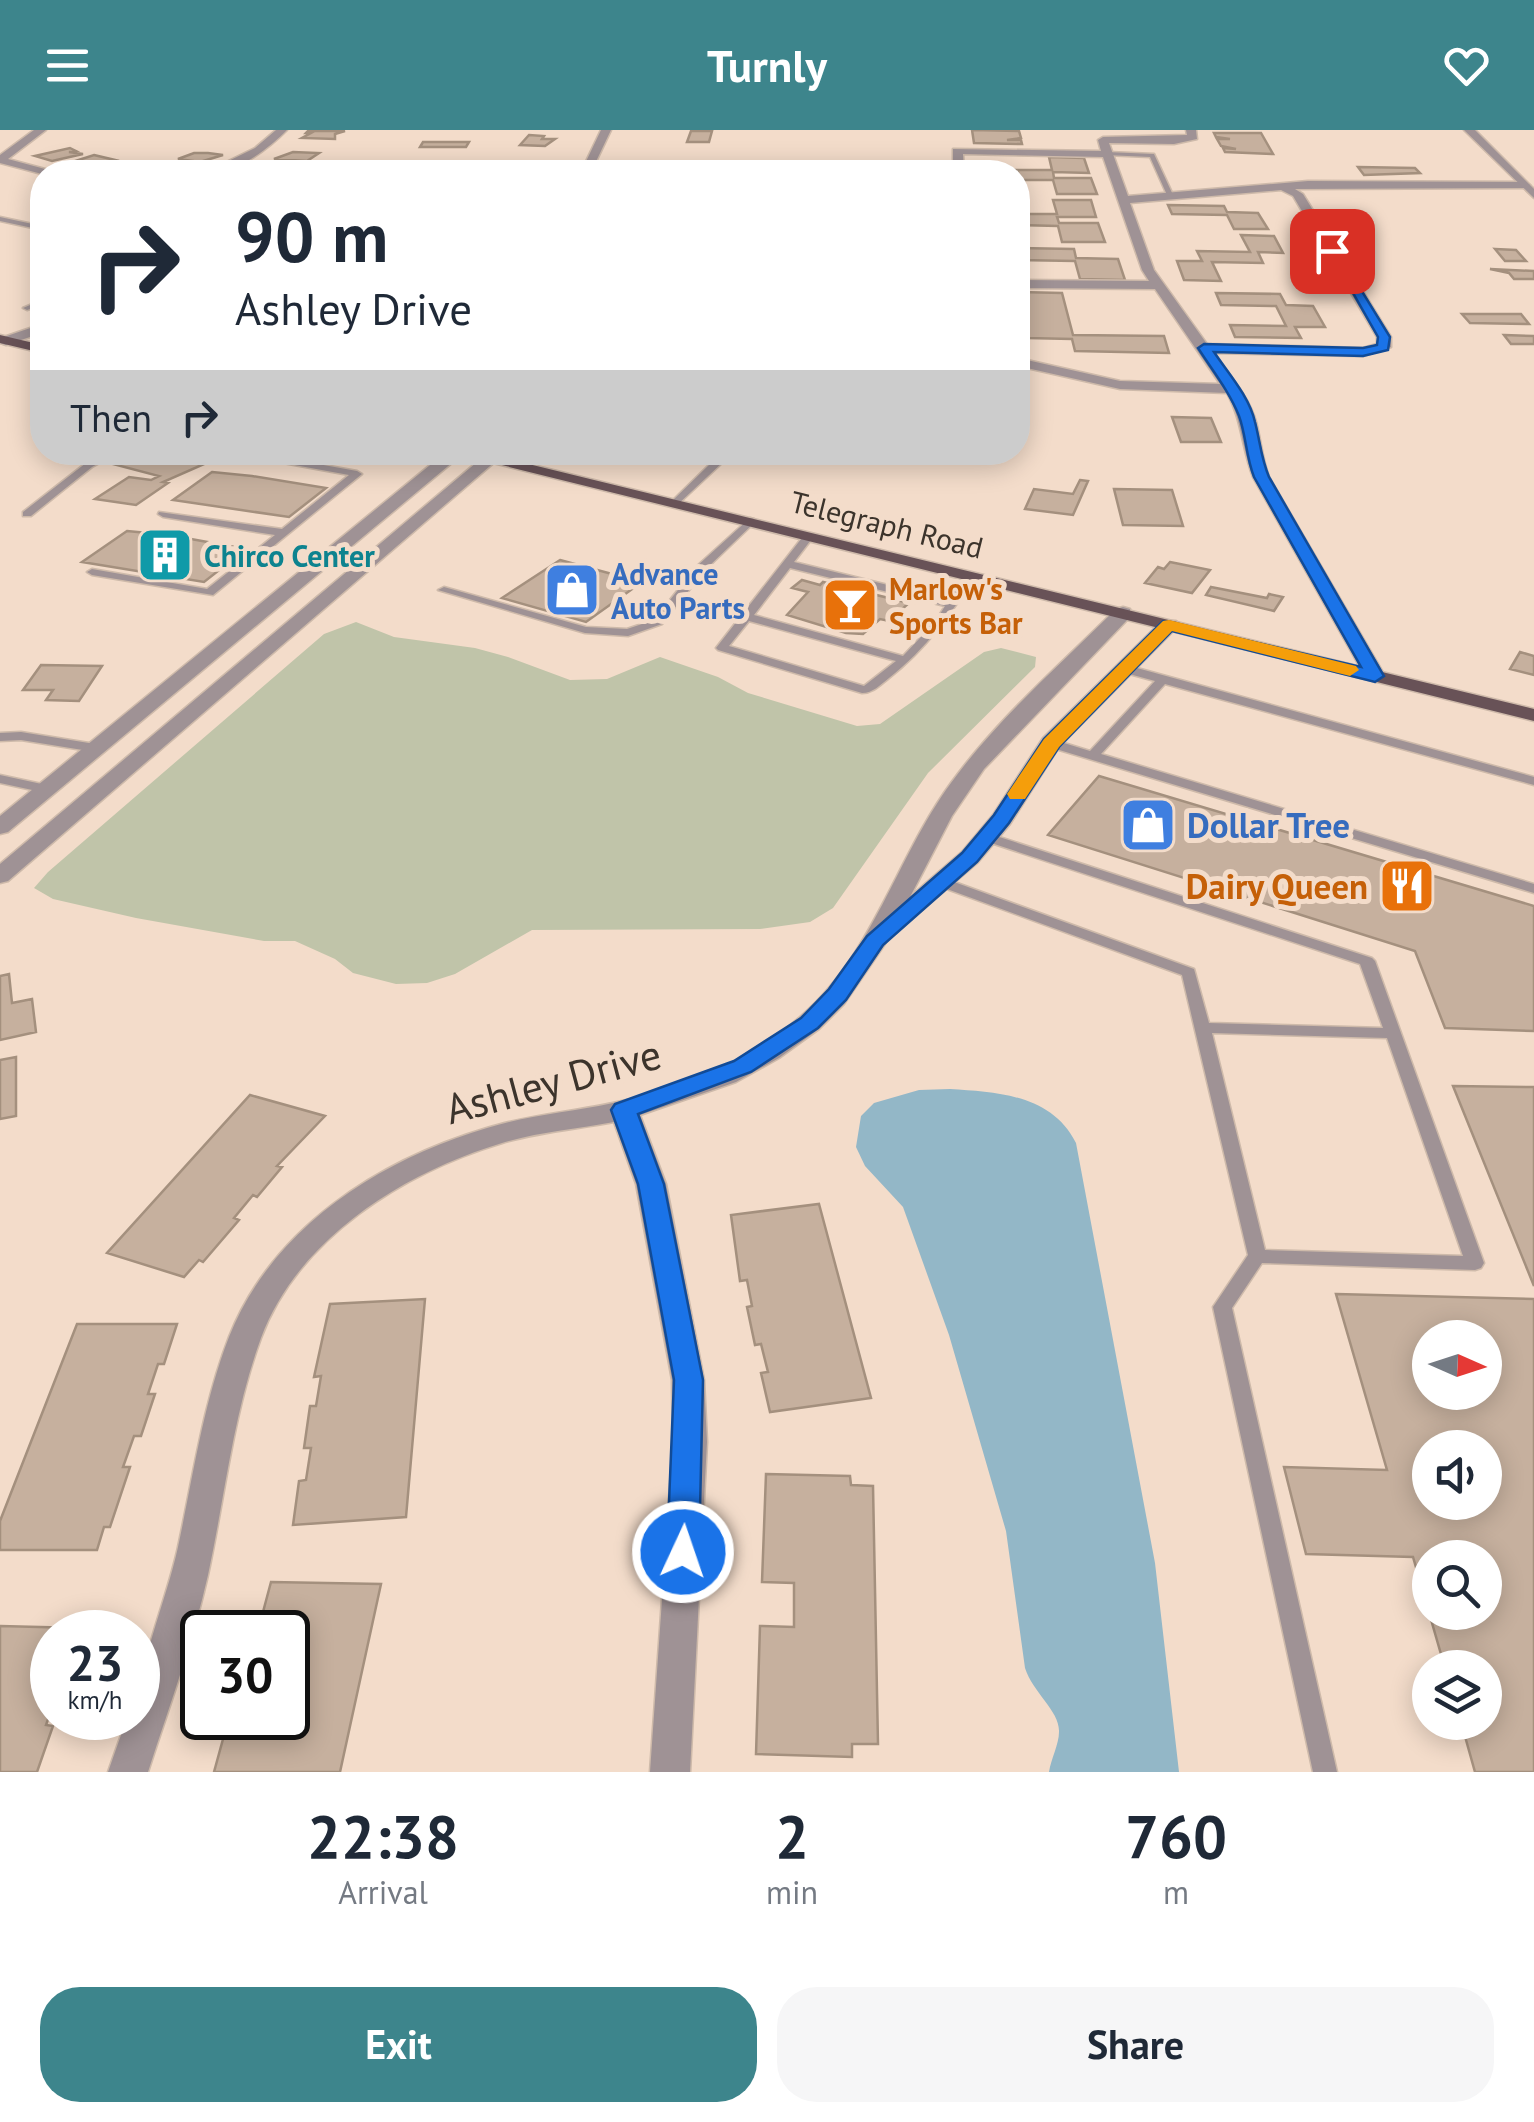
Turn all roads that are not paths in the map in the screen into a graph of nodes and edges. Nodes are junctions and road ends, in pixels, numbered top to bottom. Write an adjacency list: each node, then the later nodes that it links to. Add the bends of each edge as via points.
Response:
1 (40, 130): 11 (street, via 2,159)
2 (282, 130): 8 (street)
3 (606, 130): 9 (street)
4 (1191, 130): 7 (street, via 1193,137 1179,141)
5 (1469, 130): 13 (street)
6 (1055, 139): 7 (street)
7 (1105, 147): 10 (street, via 957,152); 14 (lane, via 1152,154); 15 (street)
8 (238, 160)
9 (592, 160)
10 (957, 160)
11 (30, 168)
12 (1282, 186): 13 (street); 14 (street); 25 (street, via 1297,194 1384,347)
13 (1529, 190)
14 (1170, 195): 15 (street)
15 (1124, 200): 19 (street)
16 (0, 219): 17 (lane)
17 (30, 225)
18 (1030, 284): 19 (street)
19 (1157, 285): 25 (street)
20 (30, 307): 21 (lane)
21 (27, 308)
22 (30, 332): 23 (street)
23 (3, 340): 24 (main road)
24 (30, 344)
25 (1204, 348): 27 (street)
26 (1030, 365): 27 (street, via 1120,385)
27 (1232, 389): 54 (street, via 1262,477)
28 (90, 465): 35 (lane)
29 (308, 465): 38 (lane, via 357,474)
30 (447, 465): 41 (street)
31 (483, 465): 44 (street)
32 (510, 465): 34 (main road, Telegraph Road)
33 (715, 465): 34 (lane)
34 (674, 504): 37 (main road, Telegraph Road)
35 (28, 514)
36 (163, 514): 38 (lane)
37 (750, 522): 39 (main road, Telegraph Road); 45 (lane, via 700,568 658,622 628,634 584,630)
38 (284, 534): 42 (lane, via 210,593)
39 (809, 536): 40 (lane); 43 (main road, Telegraph Road)
40 (789, 564): 46 (lane); 48 (lane)
41 (315, 569): 44 (street); 50 (street)
42 (92, 572)
43 (971, 575): 46 (lane); 47 (main road, Telegraph Road)
44 (353, 576): 51 (street)
45 (444, 590)
46 (949, 603): 52 (lane)
47 (1123, 614): 49 (main road, Telegraph Road); 57 (street, Ashley Drive)
48 (745, 616): 52 (lane); 52 (lane, via 722,648 866,690)
49 (1169, 625): 53 (street, Ashley Drive); 54 (main road, Telegraph Road)
50 (228, 640): 51 (street); 60 (street)
51 (268, 648): 63 (street)
52 (905, 660)
53 (1126, 668): 55 (lane); 59 (street, Ashley Drive)
54 (1375, 676): 56 (main road, Telegraph Road)
55 (1163, 679): 61 (lane); 65 (lane)
56 (1534, 715)
57 (1009, 732): 59 (street); 72 (street, Ashley Drive, via 982,757 927,837)
58 (0, 738): 60 (lane)
59 (1051, 744): 61 (lane); 68 (street, Ashley Drive)
60 (96, 748): 62 (street)
61 (1092, 756): 71 (lane)
62 (72, 768): 63 (street); 66 (street)
63 (114, 778): 69 (street)
64 (0, 779): 66 (lane)
65 (1534, 782)
66 (46, 790): 67 (street)
67 (0, 827)
68 (986, 837): 70 (street, Ashley Drive); 74 (lane, via 1368,961)
69 (0, 876)
70 (941, 882): 72 (street, Ashley Drive); 73 (lane, via 1188,972)
71 (1534, 889)
72 (875, 941): 75 (street, Ashley Drive, via 826,1008 769,1053)
73 (1202, 1028): 74 (lane); 76 (lane)
74 (1393, 1033): 76 (lane, via 1475,1263)
75 (624, 1110): 77 (street, Ashley Drive, via 472,1141 424,1164 337,1219 265,1294 232,1377 188,1582); 78 (street, via 651,1184 688,1380)
76 (1257, 1256): 79 (lane, via 1222,1307)
77 (128, 1772)
78 (670, 1772)
79 (1324, 1772)

